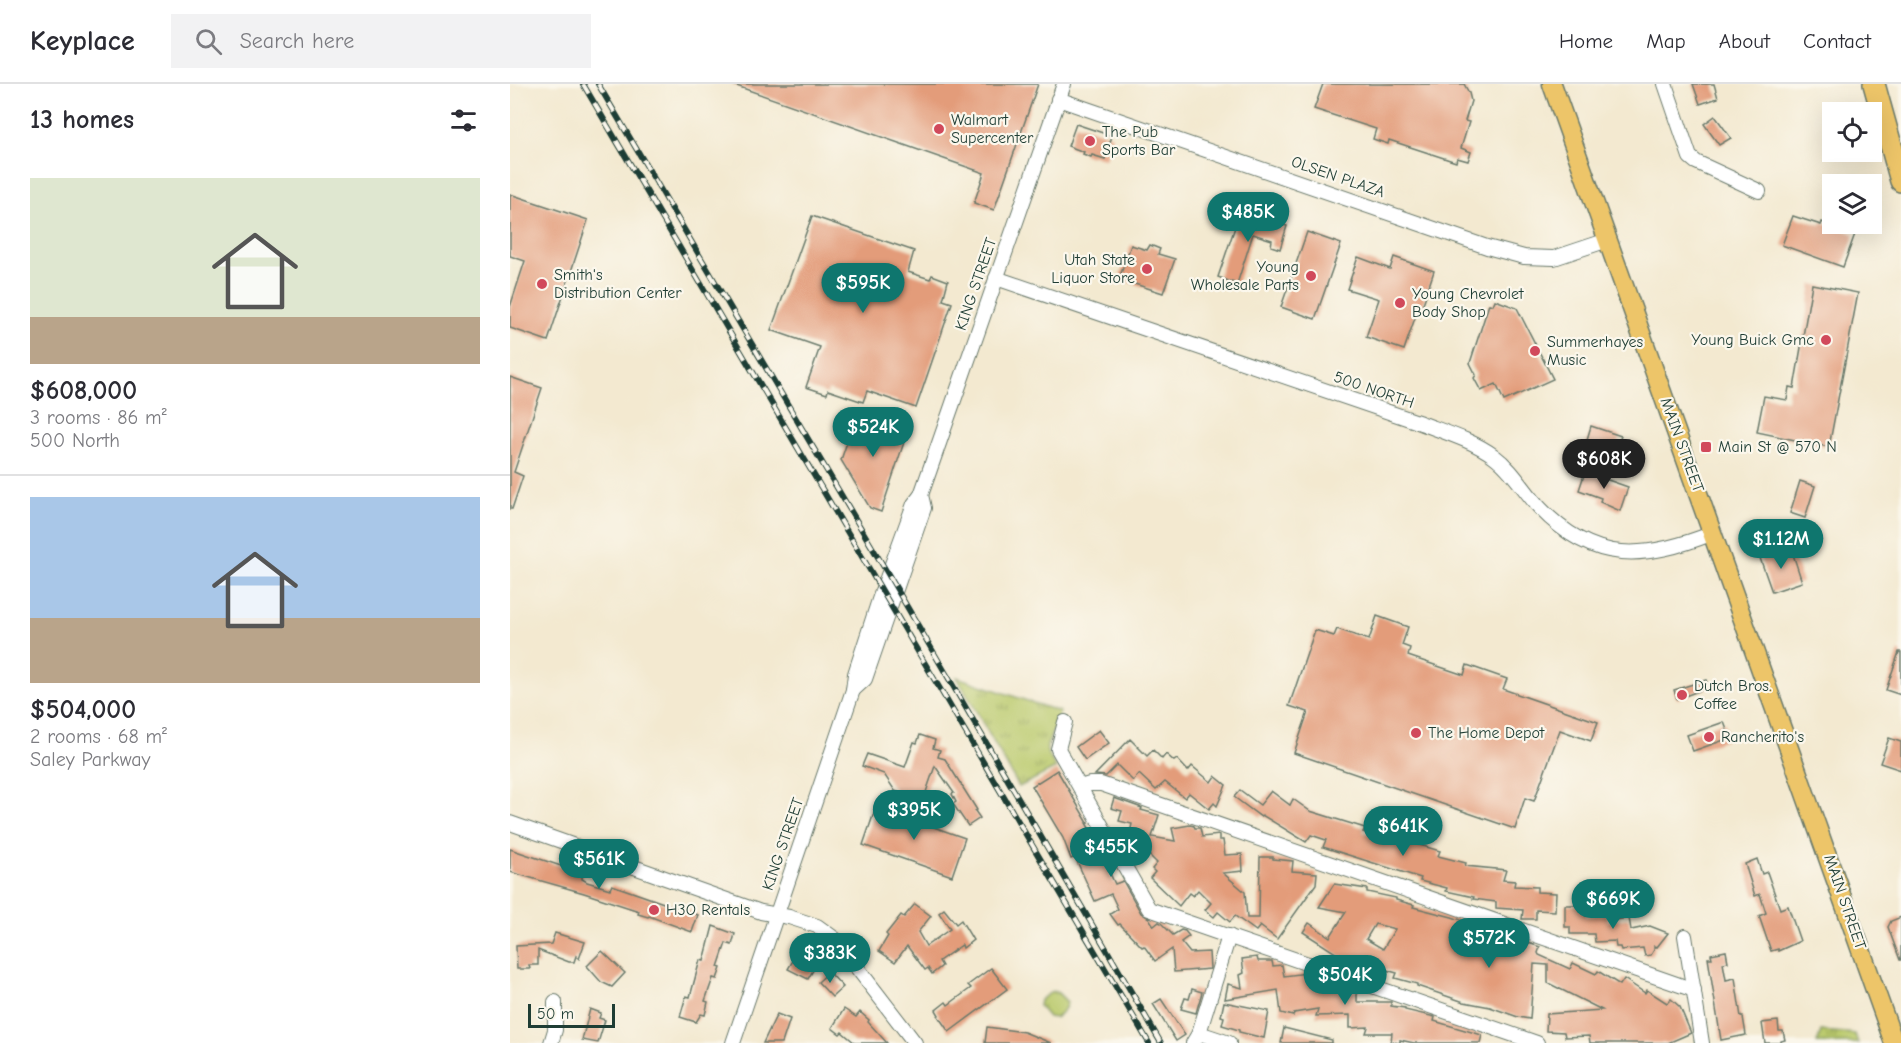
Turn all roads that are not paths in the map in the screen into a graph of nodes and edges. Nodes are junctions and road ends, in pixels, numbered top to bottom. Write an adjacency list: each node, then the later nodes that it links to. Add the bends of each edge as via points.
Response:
1 (1064, 84): 5 (street, KING STREET)
2 (1552, 84): 8 (main road, MAIN STREET)
3 (1665, 84): 7 (street, via 1690,157)
4 (1874, 84): 6 (highway)
5 (1058, 99): 8 (street, OLSEN PLAZA, via 1488,247 1554,258); 9 (street, KING STREET)
6 (1901, 181)
7 (1759, 191)
8 (1608, 240): 10 (main road, MAIN STREET)
9 (996, 278): 10 (street, 500 NORTH, via 1467,441 1501,462 1557,523 1591,544 1618,552 1641,553 1677,547); 14 (street, KING STREET, via 921,495 914,504 879,600)
10 (1713, 533): 26 (main road, MAIN STREET)
11 (1065, 722): 12 (street, via 1058,749)
12 (1080, 787): 15 (street, via 1149,909); 17 (street, via 1101,784)
13 (510, 823): 14 (street)
14 (777, 915): 21 (street, KING STREET); 22 (street, via 817,926 835,939)
15 (1229, 936): 19 (street); 24 (street)
16 (1685, 936): 17 (street)
17 (1694, 990): 25 (street)
18 (555, 1002): 20 (street)
19 (1196, 1038): 23 (street)
20 (551, 1043)
21 (733, 1043)
22 (915, 1043)
23 (1228, 1043)
24 (1536, 1043)
25 (1702, 1043)
26 (1894, 1043)

